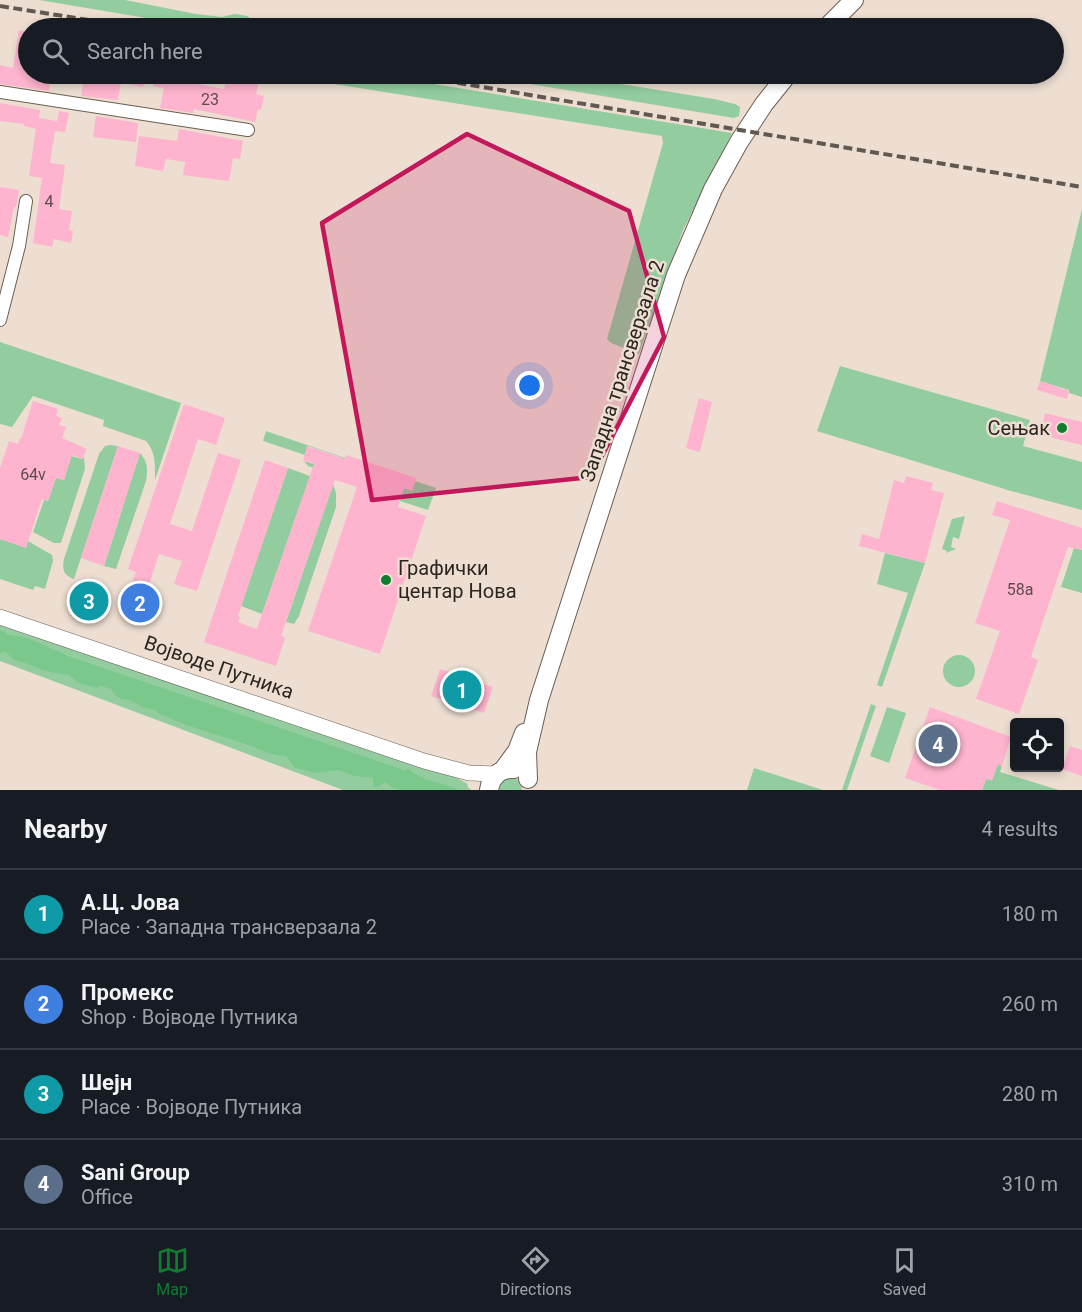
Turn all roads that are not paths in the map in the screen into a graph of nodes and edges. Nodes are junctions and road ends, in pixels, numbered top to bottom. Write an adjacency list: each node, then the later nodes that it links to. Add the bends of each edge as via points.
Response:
1 (855, 0): 2 (main road)
2 (836, 18)
3 (781, 84): 9 (main road, Западна трансверзала 2, via 743,136 713,189 676,275)
4 (0, 92): 5 (street)
5 (248, 130)
6 (26, 201): 7 (street)
7 (0, 320)
8 (0, 617): 10 (street, Војводе Путника)
9 (539, 700): 11 (main road, Западна трансверзала 2, via 517,751); 12 (main road, Западна трансверзала 2, via 527,752)
10 (424, 761): 11 (street, Војводе Путника); 13 (street, Војводе Путника)
11 (496, 778): 12 (main road, via 517,770)
12 (531, 786)
13 (483, 790)

